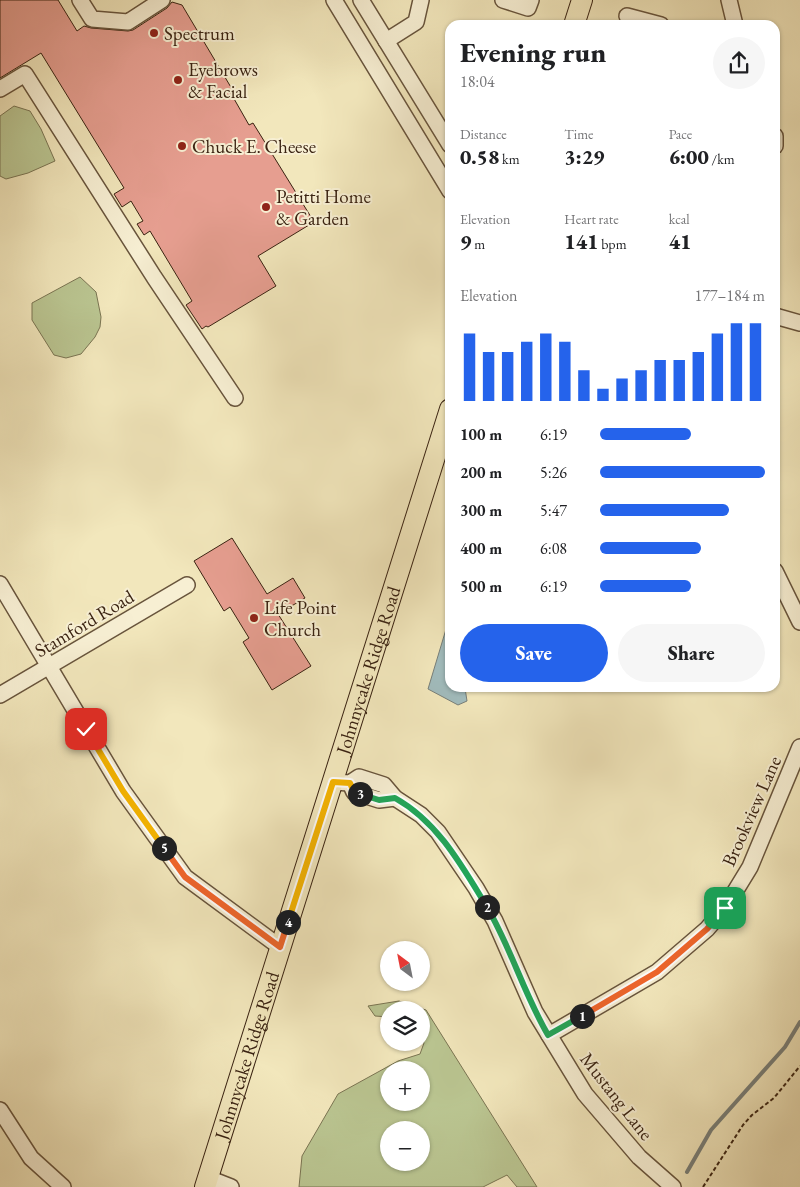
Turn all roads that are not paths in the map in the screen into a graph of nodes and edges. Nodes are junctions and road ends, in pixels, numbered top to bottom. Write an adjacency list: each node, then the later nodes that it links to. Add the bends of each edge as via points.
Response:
1 (80, 0): 2 (street, via 92,19 128,22)
2 (162, 0)
3 (334, 0): 17 (street)
4 (361, 0): 14 (street)
5 (421, 0): 14 (street, via 416,22)
6 (503, 0): 7 (street, via 528,8)
7 (531, 0)
8 (582, 0): 11 (main road)
9 (729, 0): 13 (street)
10 (627, 16): 12 (street)
11 (576, 20)
12 (642, 20)
13 (734, 20)
14 (386, 41): 16 (street)
15 (0, 90): 20 (street, via 25,74 154,278)
16 (445, 137)
17 (445, 183)
18 (780, 317): 19 (street)
19 (800, 323)
20 (235, 398)
21 (445, 426): 29 (main road, Johnnycake Ridge Road)
22 (780, 581): 25 (street)
23 (0, 584): 26 (street)
24 (187, 585): 26 (street, Stamford Road)
25 (800, 622)
26 (49, 667): 27 (street, Stamford Road); 30 (street, via 123,791 185,877)
27 (0, 695)
28 (800, 746): 31 (street, Brookview Lane, via 750,867 725,908 707,929 657,972)
29 (341, 782): 30 (main road, Johnnycake Ridge Road); 31 (street, Mustang Lane, via 359,777 384,785 395,798 422,816 438,832 495,921)
30 (280, 947): 33 (main road, Johnnycake Ridge Road)
31 (548, 1035): 36 (street, Mustang Lane, via 585,1094 607,1121 639,1157)
32 (0, 1110): 34 (street, via 31,1158)
33 (206, 1183): 35 (street)
34 (64, 1187)
35 (231, 1187)
36 (673, 1187)

